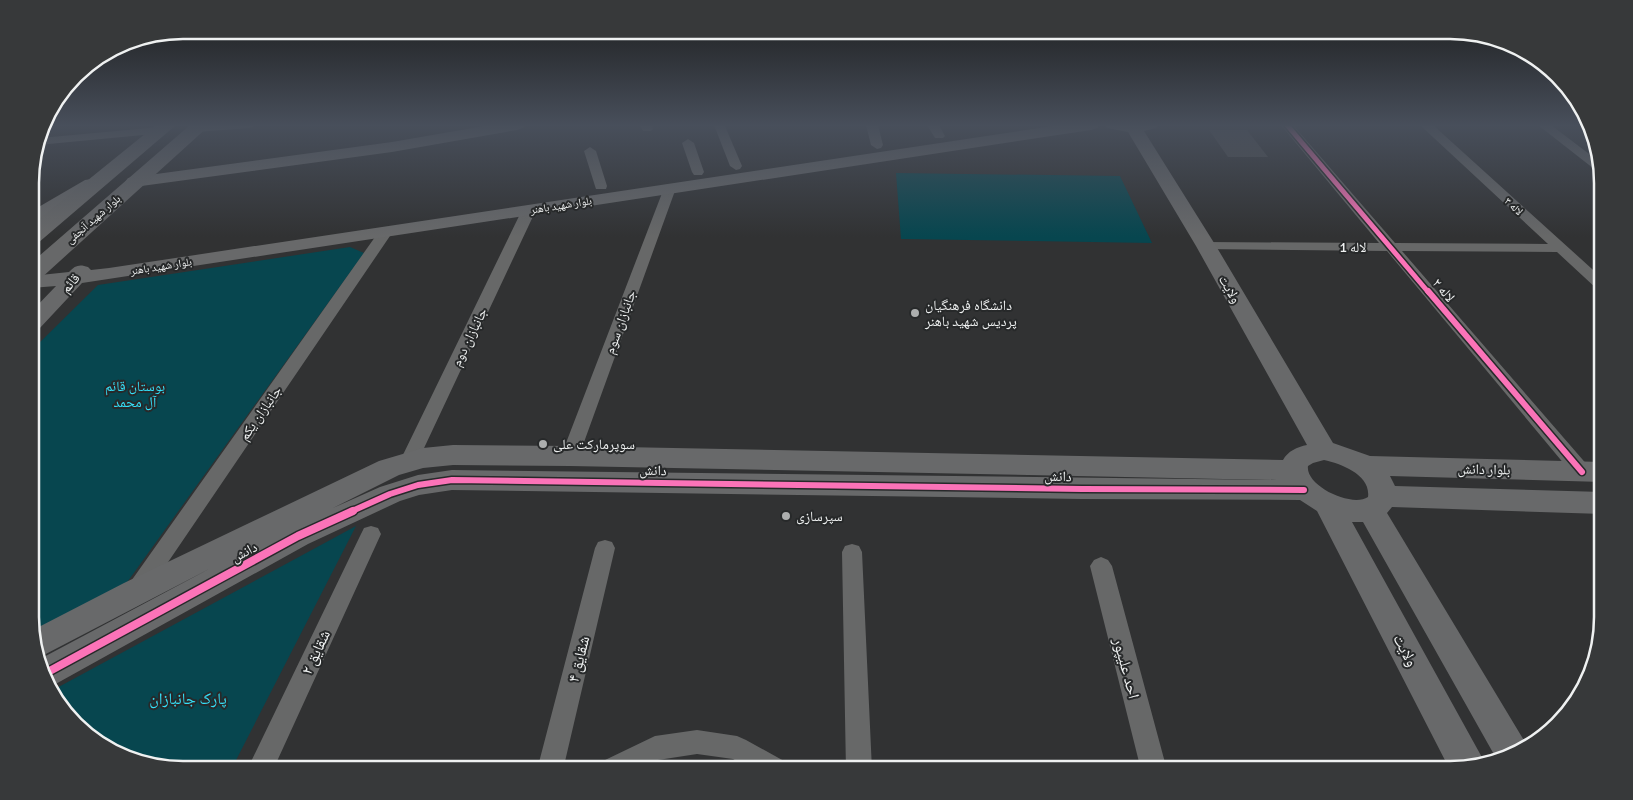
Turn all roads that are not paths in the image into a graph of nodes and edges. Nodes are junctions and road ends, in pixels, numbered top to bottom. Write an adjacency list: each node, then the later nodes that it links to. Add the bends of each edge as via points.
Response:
1 (121, 162): 14 (main road, بلوار شهید آنجفی)
2 (157, 162): 15 (main road, بلوار شهید آنجفی)
3 (279, 162): 15 (street)
4 (593, 162): 16 (street)
5 (695, 162): 13 (street)
6 (734, 162): 12 (street)
7 (761, 162): 12 (street, بلوار شهید باهنر)
8 (842, 162): 17 (street, بلوار شهید باهنر)
9 (1154, 162): 22 (street, ولایت)
10 (1319, 162): 23 (street, لاله ۲)
11 (1467, 162): 24 (street, لاله ۳)
12 (736, 166): 13 (street, بلوار شهید باهنر)
13 (698, 172): 16 (street, بلوار شهید باهنر)
14 (102, 178): 19 (street); 20 (main road, بلوار شهید آنجفی)
15 (134, 182): 26 (main road, بلوار شهید آنجفی)
16 (601, 186): 25 (street, بلوار شهید باهنر)
17 (670, 188): 18 (street, بلوار شهید باهنر); 32 (street, جانبازان سوم)
18 (529, 210): 21 (street, بلوار شهید باهنر); 33 (street, جانبازان دوم)
19 (39, 214)
20 (39, 230)
21 (385, 233): 25 (street, بلوار شهید باهنر); 43 (street, جانبازان یکم)
22 (1206, 246): 23 (street, لاله 1); 31 (street, ولایت)
23 (1391, 247): 24 (street, لاله 1); 35 (street, لاله ۲)
24 (1560, 248): 29 (street, لاله ۳)
25 (181, 256): 27 (street, بلوار شهید باهنر)
26 (39, 269)
27 (82, 270): 28 (street, بلوار شهید باهنر); 30 (street, قائم)
28 (39, 273)
29 (1594, 279)
30 (39, 316)
31 (1324, 451): 34 (street); 36 (street, via 1312,452 1296,462)
32 (570, 456): 33 (street, دانش, via 453,454); 36 (street, دانش)
33 (408, 463): 43 (street, دانش, via 389,468)
34 (1366, 466): 35 (street, بلوار دانش); 37 (street, via 1382,486)
35 (1592, 472)
36 (1309, 489): 37 (street, via 1345,511 1360,512); 45 (street, دانش, via 452,480 418,485 390,494 298,536); 47 (street, ولایت)
37 (1378, 503): 38 (street); 46 (street)
38 (1594, 503)
39 (371, 534): 48 (street, شقایق ۲)
40 (605, 548): 49 (street, شقایق ۴)
41 (852, 552): 52 (street)
42 (1101, 566): 53 (street, احد علیپور)
43 (135, 592): 44 (street, دانش)
44 (41, 641)
45 (50, 671)
46 (1510, 748)
47 (1464, 760)
48 (264, 761)
49 (552, 761)
50 (630, 761): 51 (street, via 655,748 697,742 737,748)
51 (759, 761)
52 (859, 761)
53 (1152, 761)

